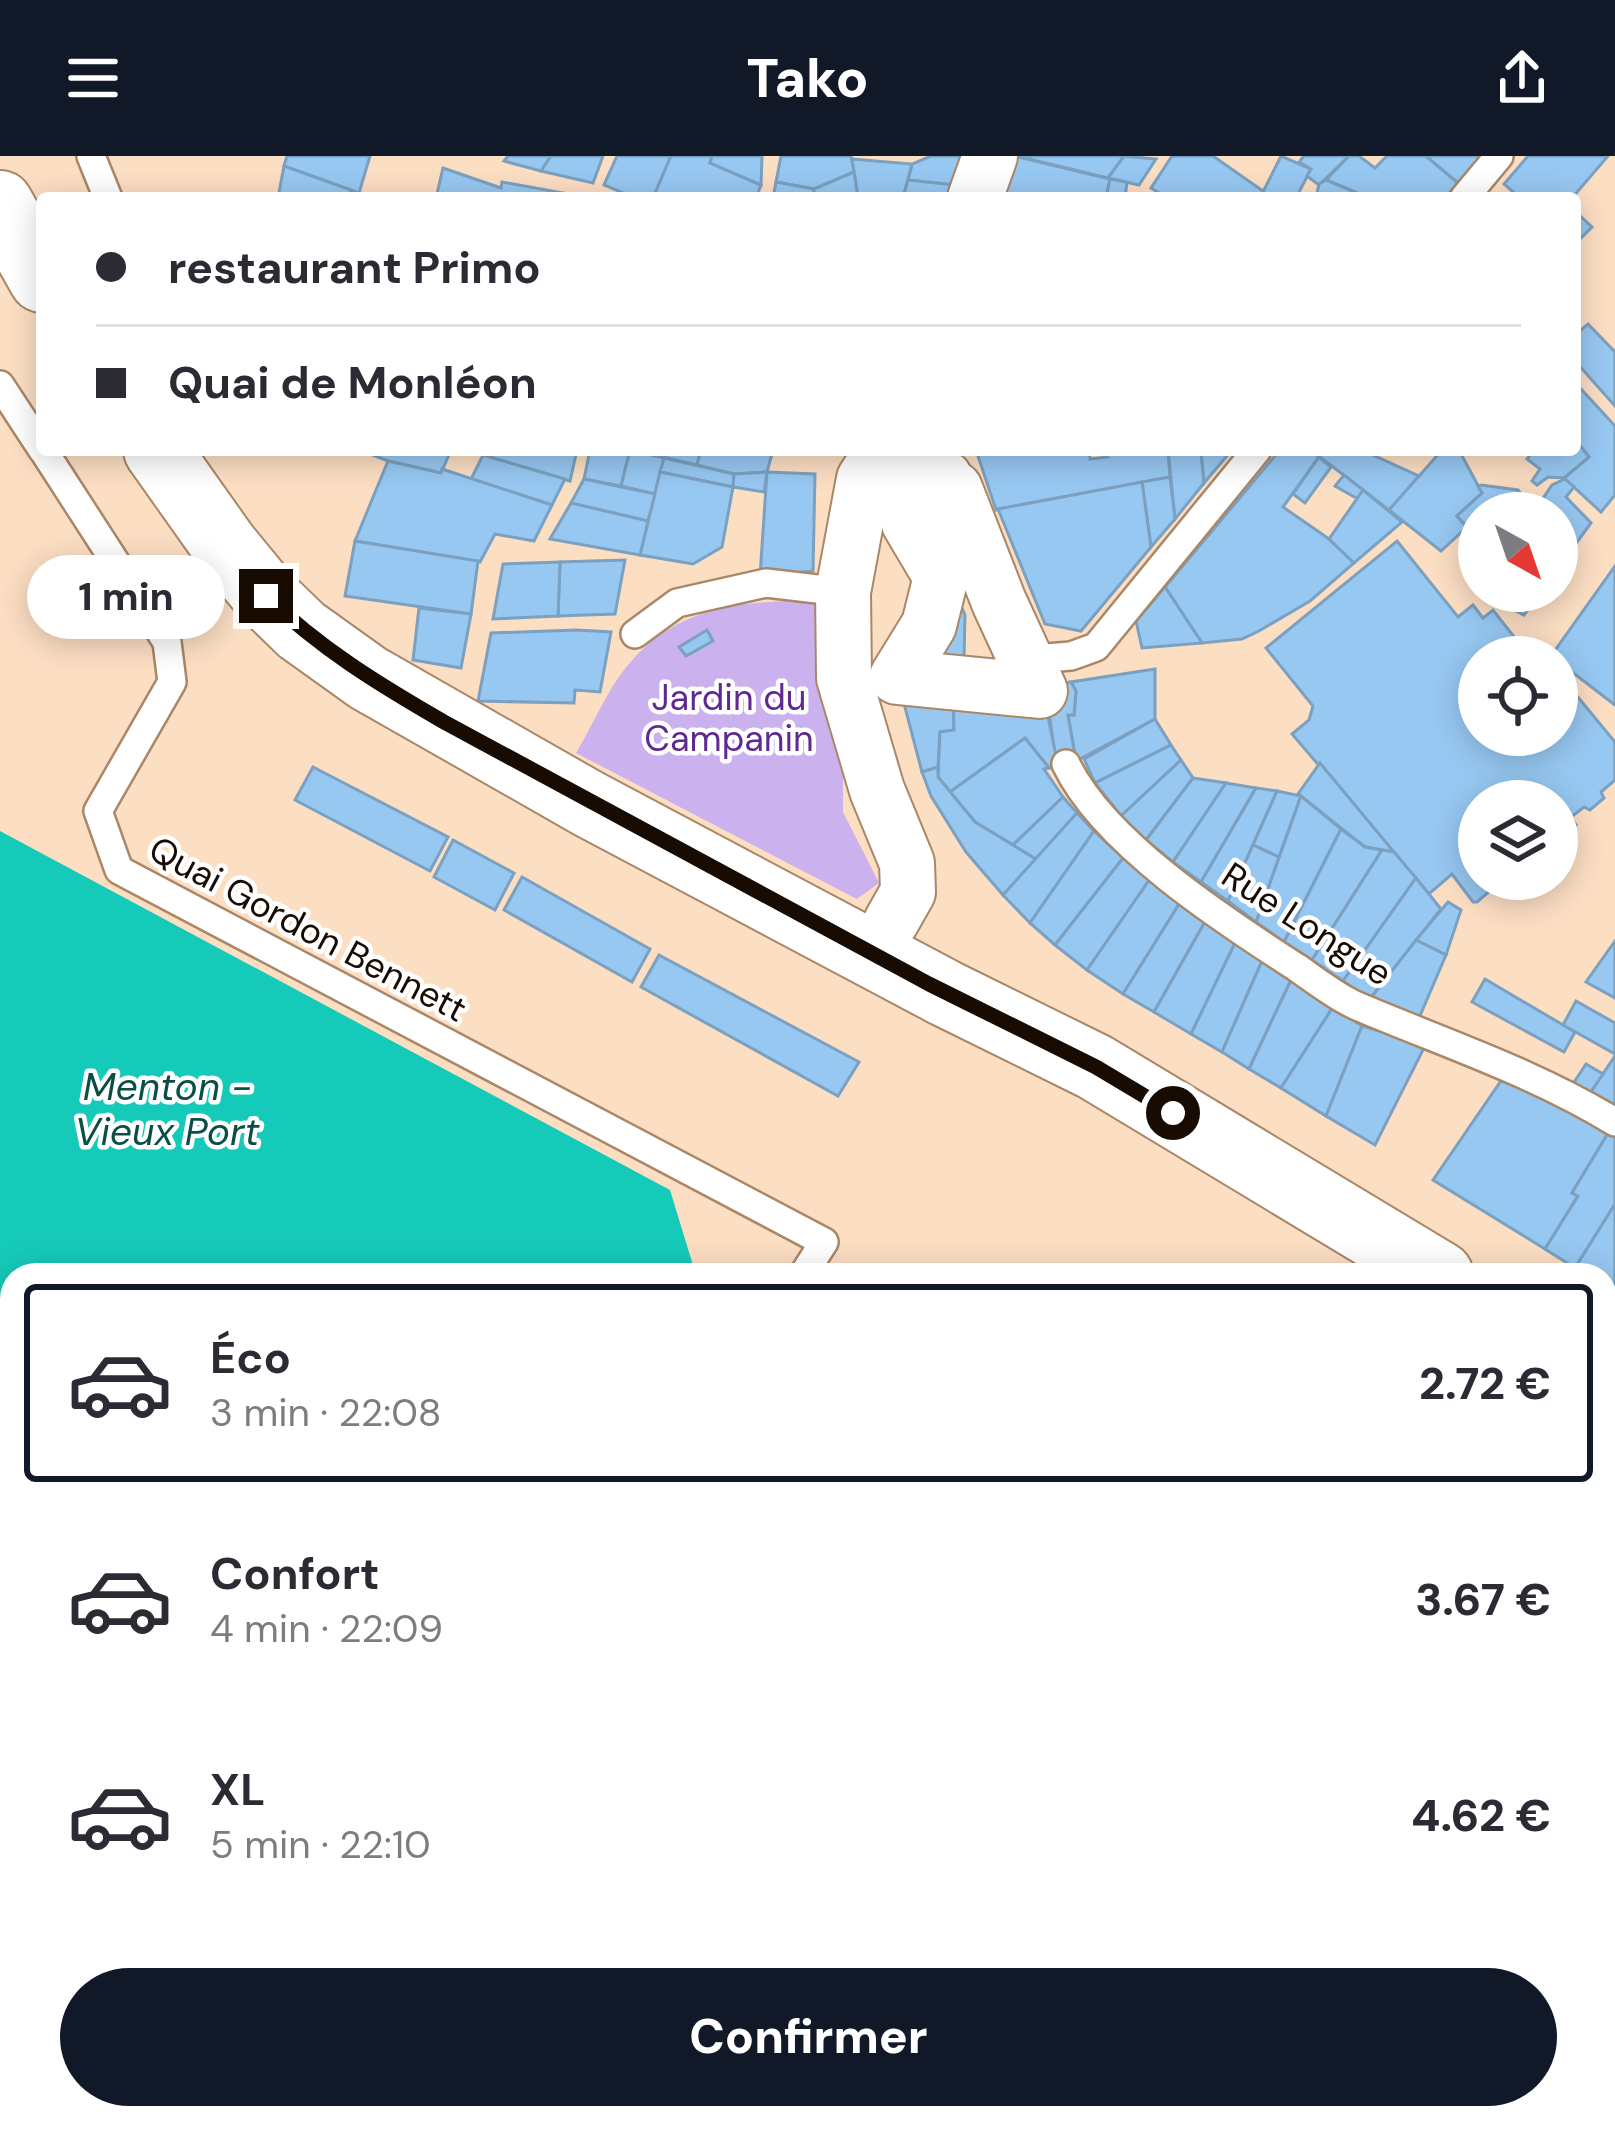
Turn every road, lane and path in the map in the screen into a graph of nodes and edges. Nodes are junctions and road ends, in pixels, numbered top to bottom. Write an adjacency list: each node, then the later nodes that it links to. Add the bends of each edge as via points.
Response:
1 (91, 156): 5 (lane)
2 (990, 156): 6 (street)
3 (1499, 156): 7 (lane)
4 (8, 191): 8 (main road)
5 (106, 192)
6 (977, 192)
7 (1469, 192)
8 (36, 270)
9 (0, 385): 10 (lane, Quai Gordon Bennett)
10 (36, 441)
11 (46, 456): 21 (lane, Quai Gordon Bennett, via 167,642 172,682 98,811 119,870 824,1242)
12 (162, 456): 22 (main road, via 266,596 368,678 589,804 1096,1067)
13 (879, 456): 16 (street, via 864,478)
14 (957, 456): 15 (lane, via 1047,678 1096,647)
15 (1252, 456)
16 (844, 592): 17 (lane, via 766,583 677,603); 19 (street, via 844,678 907,863 908,892)
17 (635, 634)
18 (1066, 764): 20 (lane, Rue Longue, via 1113,829 1259,944 1353,1005 1498,1061)
19 (891, 922)
20 (1615, 1122)
21 (811, 1263)
22 (1420, 1263)

